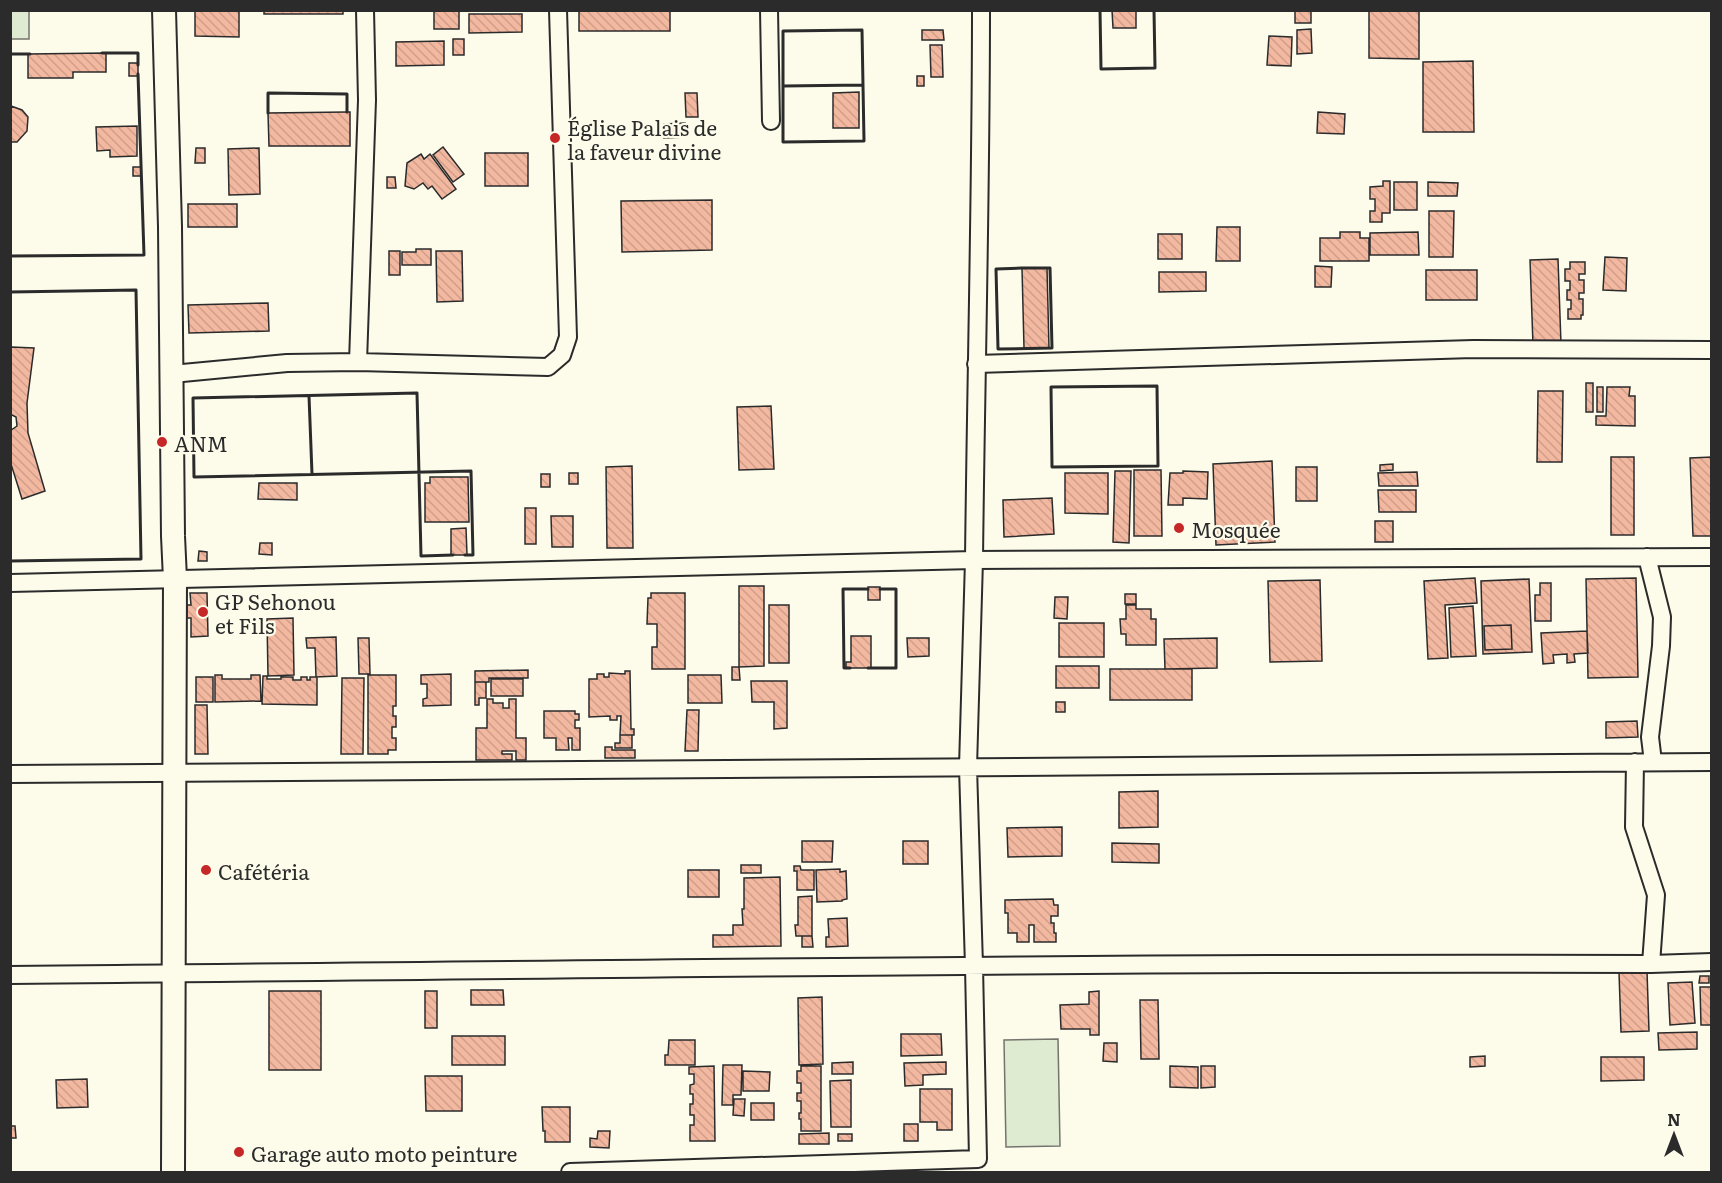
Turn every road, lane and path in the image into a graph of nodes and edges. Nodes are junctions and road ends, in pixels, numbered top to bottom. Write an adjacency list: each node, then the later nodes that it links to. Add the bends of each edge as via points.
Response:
1 (164, 10): 10 (street)
2 (365, 10): 8 (street, via 367,100)
3 (558, 10): 8 (street, via 568,337 562,356 548,367)
4 (769, 10): 6 (street)
5 (981, 10): 9 (street)
6 (771, 121)
7 (1712, 350): 9 (street, via 1473,349)
8 (358, 362): 10 (street, via 286,363)
9 (976, 364): 13 (street)
10 (172, 374): 14 (street)
11 (1712, 556): 12 (street)
12 (1647, 557): 13 (street); 17 (street, via 1662,617 1650,737)
13 (974, 560): 14 (street); 19 (street)
14 (175, 579): 15 (street); 20 (street)
15 (10, 583)
16 (1635, 762): 17 (street); 19 (street); 23 (street, via 1634,827 1656,895)
17 (1653, 762): 18 (street)
18 (1712, 762)
19 (968, 767): 20 (street); 24 (street)
20 (174, 773): 21 (street); 25 (street)
21 (10, 774)
22 (1712, 962): 23 (street)
23 (1651, 964): 24 (street)
24 (974, 966): 25 (street); 28 (street, via 978,1159)
25 (172, 974): 26 (street); 27 (street)
26 (10, 975)
27 (173, 1173)
28 (570, 1173)

